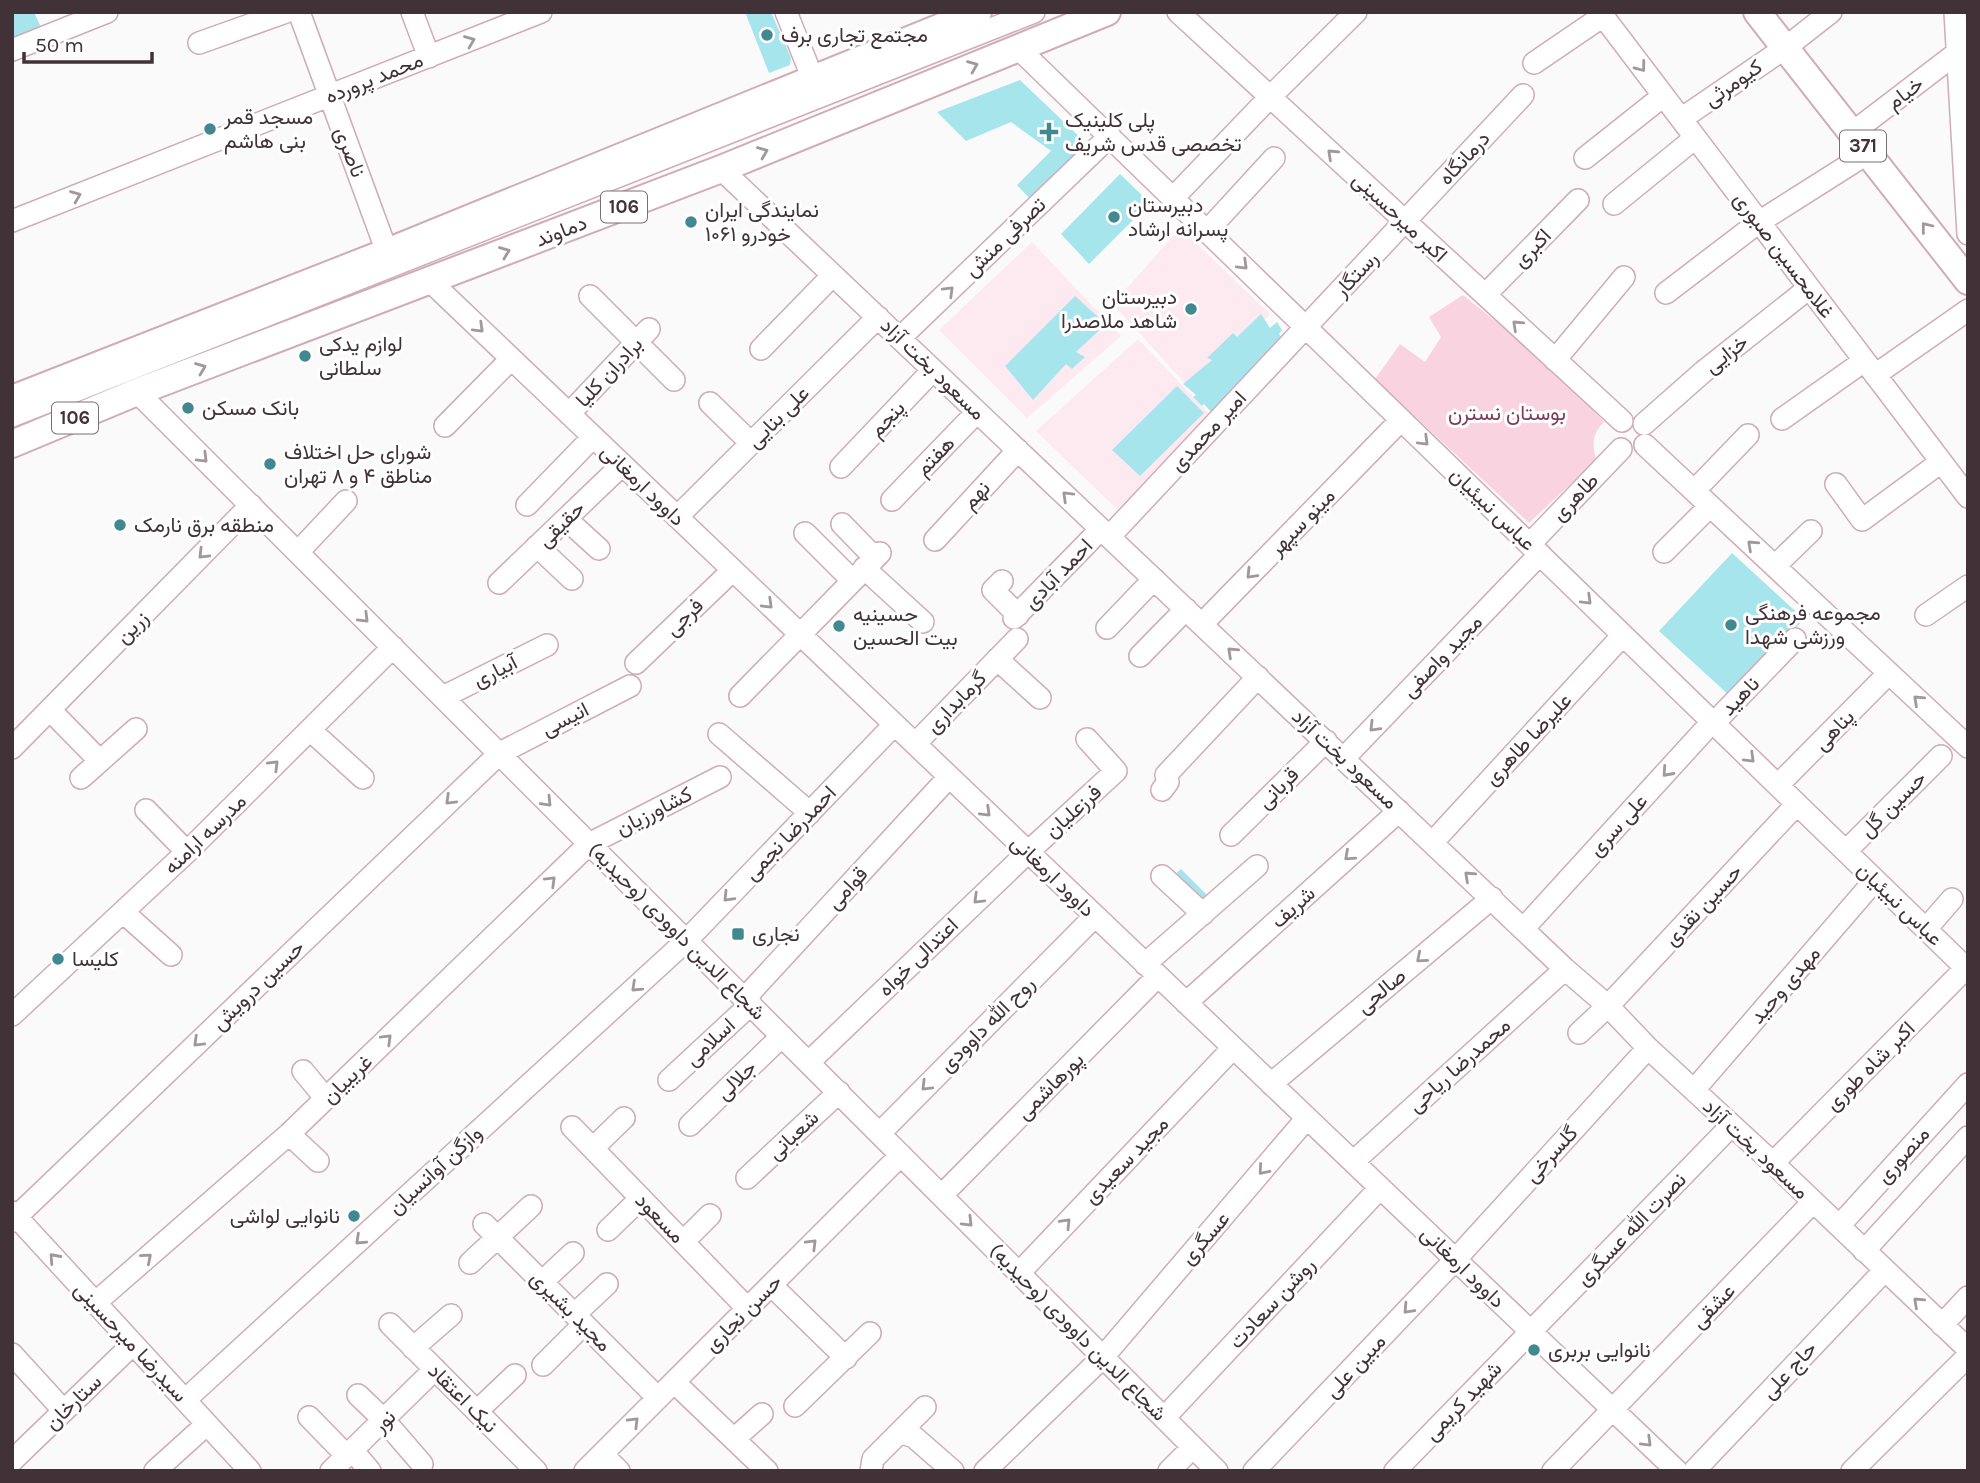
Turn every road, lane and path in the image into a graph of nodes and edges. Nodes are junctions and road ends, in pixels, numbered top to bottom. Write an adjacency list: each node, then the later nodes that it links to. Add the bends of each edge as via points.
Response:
1 (107, 12): 17 (street)
2 (286, 12): 18 (street)
3 (299, 12): 27 (street, ناصری)
4 (412, 12): 22 (street)
5 (541, 12): 22 (street, محمد پرورده, one-way to 5)
6 (786, 12): 25 (street)
7 (978, 12): 25 (main road, 106)
8 (1003, 12): 69 (street)
9 (1034, 12): 72 (street)
10 (1107, 12): 19 (main road, دماوند / 106)
11 (1178, 12): 29 (street, اکبر میرحسینی)
12 (1356, 12): 29 (street)
13 (1757, 12): 20 (main road, 371)
14 (1831, 12): 20 (street, کیومرثی)
15 (1955, 12): 24 (street)
16 (1601, 14): 23 (street); 28 (street, غلامحسین صبوری, one-way to 28)
17 (59, 21): 21 (street)
18 (199, 43)
19 (1018, 48): 31 (street, عباس نبیئیان); 37 (main road, دماوند / 106, one-way to 19)
20 (1785, 48): 30 (street, کیومرثی); 34 (main road, 371)
21 (12, 50)
22 (429, 57): 27 (street, محمد پرورده)
23 (1534, 63)
24 (1961, 65): 33 (street); 34 (street, خیام)
25 (813, 79): 46 (main road, 106)
26 (1523, 95): 42 (street, درمانگاه)
27 (329, 96): 41 (street, محمد پرورده, one-way to 27); 46 (street, ناصری)
28 (1663, 96): 30 (street, غلامحسین صبوری); 36 (street)
29 (1270, 97): 38 (street); 42 (street, اکبر میرحسینی, one-way to 29)
30 (1681, 119): 32 (street, غلامحسین صبوری)
31 (1110, 136): 38 (street, عباس نبیئیان); 59 (street, تصرفی منش, one-way to 31)
32 (1695, 138): 40 (street); 43 (street, غلامحسین صبوری)
33 (1965, 140): 45 (street)
34 (1860, 143): 43 (street, خیام); 50 (main road, 371, one-way to 34)
35 (1274, 158): 44 (street)
36 (1585, 158)
37 (721, 169): 47 (street, مسعود بخت آزاد); 49 (main road, دماوند / 106, one-way to 37)
38 (1173, 198): 44 (street, عباس نبیئیان)
39 (1578, 200): 53 (street, اکبری)
40 (1614, 204)
41 (12, 221)
42 (1405, 221): 53 (street, اکبر میرحسینی); 57 (street, رستگار)
43 (1759, 222): 51 (street, غلامحسین صبوری); 52 (street, خیام)
44 (1207, 231): 57 (street, عباس نبیئیان, one-way to 57)
45 (1968, 234)
46 (387, 251): 67 (main road, 106)
47 (833, 275): 56 (street, مسعود بخت آزاد); 60 (street)
48 (1624, 277): 62 (street)
49 (430, 281): 61 (street, داوود ارمغانی, one-way to 61); 66 (main road, دماوند / 106, one-way to 49)
50 (1968, 281)
51 (1809, 288): 63 (street, غلامحسین صبوری); 76 (street, خزایی)
52 (1665, 293)
53 (1485, 295): 62 (street, اکبر میرحسینی, one-way to 53)
54 (590, 296): 58 (street)
55 (1968, 310): 63 (street)
56 (878, 317): 59 (street, مسعود بخت آزاد); 80 (street, علی بنایی)
57 (1307, 326): 74 (street, عباس نبیئیان); 101 (street, امیر محمدی)
58 (644, 335): 65 (street); 71 (street, برادران کلیا)
59 (900, 338): 64 (street, مسعود بخت آزاد)
60 (761, 349)
61 (511, 359): 71 (street, داوود ارمغانی); 77 (street)
62 (1555, 360): 75 (street, اکبر میرحسینی)
63 (1870, 368): 73 (street); 85 (street, غلامحسین صبوری)
64 (933, 370): 70 (street, مسعود بخت آزاد); 87 (street, پنجم)
65 (674, 380)
66 (137, 392): 81 (main road, دماوند / 106); 93 (street, شجاع الدین داوودی (وحیدیه), one-way to 93)
67 (12, 399)
68 (710, 403): 80 (street)
69 (12, 408)
70 (977, 412): 84 (street, مسعود بخت آزاد); 91 (street, هفتم)
71 (569, 414): 79 (street, داوود ارمغانی)
72 (12, 416)
73 (1782, 419)
74 (1402, 420): 105 (street, عباس نبیئیان, one-way to 105); 120 (street, مینو سپهر, one-way to 120)
75 (1622, 421): 76 (street, via 1635,418); 83 (street, via 1614,434)
76 (1644, 424): 82 (street, via 1649,434)
77 (445, 426)
78 (1748, 435): 89 (street)
79 (593, 438): 86 (street, داوود ارمغانی); 94 (street)
80 (751, 443): 96 (street, علی بنایی)
81 (12, 444)
82 (1645, 445): 83 (street, via 1632,452); 89 (street)
83 (1621, 449): 105 (street, طاهری)
84 (1018, 450): 101 (street, مسعود بخت آزاد, one-way to 84); 102 (street, نهم)
85 (1941, 462): 88 (street, via 1862,520); 90 (street, غلامحسین صبوری)
86 (622, 465): 96 (street, داوود ارمغانی); 97 (street, حقیقی)
87 (841, 467)
88 (1836, 484)
89 (1695, 490): 95 (street)
90 (1968, 497)
91 (892, 500)
92 (346, 501): 106 (street)
93 (251, 505): 106 (street, شجاع الدین داوودی (وحیدیه)); 136 (street, زرین, one-way to 136)
94 (527, 505)
95 (1710, 506): 107 (street); 109 (street, one-way to 95)
96 (677, 517): 110 (street, داوود ارمغانی)
97 (566, 519): 103 (street, حقیقی); 104 (street)
98 (842, 524): 108 (street)
99 (1811, 531): 109 (street)
100 (806, 533): 108 (street)
101 (1105, 533): 112 (street, مسعود بخت آزاد); 119 (street, احمد آبادی)
102 (934, 540)
103 (537, 546): 111 (street); 114 (street, حقیقی)
104 (599, 549)
105 (1535, 549): 123 (street, عباس نبیئیان, one-way to 123); 149 (street, مجید واصفی, one-way to 149)
106 (298, 552): 126 (street, شجاع الدین داوودی (وحیدیه), one-way to 126)
107 (1664, 552)
108 (868, 565): 118 (street); 122 (street)
109 (1776, 566): 130 (street)
110 (733, 570): 122 (street, داوود ارمغانی, one-way to 122); 129 (street, فرجی)
111 (572, 579)
112 (1154, 579): 116 (street, مسعود بخت آزاد); 121 (street)
113 (1002, 581): 119 (street, via 993,590)
114 (499, 583)
115 (1968, 586): 117 (street)
116 (1186, 609): 120 (street, مسعود بخت آزاد); 127 (street)
117 (1926, 615)
118 (923, 622)
119 (1016, 624): 128 (street, گرمابداری)
120 (1202, 624): 131 (street, مسعود بخت آزاد, one-way to 120)
121 (1107, 628)
122 (799, 634): 133 (street); 138 (street, داوود ارمغانی)
123 (1623, 635): 137 (street, عباس نبیئیان); 162 (street, علیرضا طاهری)
124 (1795, 639): 137 (street, ناهید)
125 (547, 645): 134 (street, آبیاری)
126 (393, 647): 134 (street, شجاع الدین داوودی (وحیدیه)); 140 (street, مدرسه ارامنه)
127 (1140, 656)
128 (997, 659): 135 (street, گرمابداری); 144 (street, گرمابداری)
129 (636, 663)
130 (1889, 673): 145 (street, one-way to 130); 155 (street, پناهی)
131 (1258, 677): 143 (street, مسعود بخت آزاد); 156 (street, via 1166,775)
132 (630, 686): 147 (street, انیسی)
133 (740, 696)
134 (443, 697): 147 (street, شجاع الدین داوودی (وحیدیه))
135 (1040, 698)
136 (50, 710): 146 (street, زرین); 150 (street)
137 (1713, 722): 155 (street, عباس نبیئیان, one-way to 155); 175 (street, علی سری, one-way to 175)
138 (894, 725): 144 (street, داوود ارمغانی); 160 (street, احمدرضا نجمی)
139 (136, 729): 150 (street)
140 (310, 730): 154 (street); 165 (street, مدرسه ارامنه, one-way to 140)
141 (719, 734): 160 (street)
142 (1087, 739): 166 (street, فرزعلیان, via 1116,771)
143 (1326, 741): 149 (street, مسعود بخت آزاد); 161 (street, قربانی)
144 (915, 744): 152 (street, داوود ارمغانی)
145 (1968, 747)
146 (12, 748)
147 (500, 753): 163 (street, شجاع الدین داوودی (وحیدیه), one-way to 163); 218 (street, حسین درویش, one-way to 218)
148 (1941, 756): 164 (street, حسین گل)
149 (1344, 758): 159 (street, مسعود بخت آزاد)
150 (99, 760): 153 (street)
151 (720, 777): 163 (street, کشاورزیان)
152 (949, 777): 166 (street, داوود ارمغانی, one-way to 166); 182 (street, قوامی)
153 (80, 778)
154 (363, 778)
155 (1778, 785): 157 (street, عباس نبیئیان)
156 (1163, 790)
157 (1797, 804): 164 (street, عباس نبیئیان); 184 (street, حسین نقدی)
158 (146, 810): 165 (street)
159 (1399, 811): 162 (street, مسعود بخت آزاد); 183 (street, شریف, one-way to 183)
160 (810, 813): 177 (street, احمدرضا نجمی, one-way to 177)
161 (1231, 835)
162 (1432, 843): 170 (street, مسعود بخت آزاد, one-way to 162)
163 (589, 844): 177 (street, شجاع الدین داوودی (وحیدیه)); 197 (street, غریبیان, one-way to 163)
164 (1846, 851): 169 (street, عباس نبیئیان)
165 (187, 852): 172 (street, مدرسه ارامنه)
166 (1028, 852): 174 (street, داوود ارمغانی); 190 (street, اعتدالی خواه, one-way to 190)
167 (1257, 866): 173 (street, پورهاشمی)
168 (1162, 876): 173 (street)
169 (1875, 880): 176 (street, عباس نبیئیان); 195 (street, مهدی وحید)
170 (1492, 898): 175 (street, مسعود بخت آزاد); 193 (street, صالحی, one-way to 193)
171 (1952, 899): 176 (street)
172 (123, 912): 178 (street); 185 (street, مدرسه ارامنه)
173 (1203, 914): 181 (street, پورهاشمی)
174 (1095, 916): 181 (street, داوود ارمغانی); 203 (street, روح الله داوودی, one-way to 203)
175 (1524, 928): 179 (street, مسعود بخت آزاد)
176 (1926, 929): 180 (street, عباس نبیئیان)
177 (686, 940): 182 (street, شجاع الدین داوودی (وحیدیه)); 254 (street, وازگن آوانسیان, one-way to 254)
178 (171, 956)
179 (1565, 969): 184 (street, مسعود بخت آزاد); 209 (street, محمدرضا ریاحی)
180 (1967, 969): 210 (street, اکبر شاه طوری)
181 (1152, 970): 183 (street, داوود ارمغانی); 213 (street, پورهاشمی)
182 (748, 1001): 187 (street, شجاع الدین داوودی (وحیدیه)); 192 (street, اسلامی)
183 (1186, 1003): 188 (street, داوود ارمغانی)
184 (1608, 1006): 186 (street, حسین نقدی); 189 (street, مسعود بخت آزاد)
185 (12, 1015)
186 (1579, 1033)
187 (782, 1036): 190 (street, شجاع الدین داوودی (وحیدیه)); 200 (street, جلالی)
188 (1233, 1048): 193 (street, داوود ارمغانی); 228 (street, مجید سعیدی, one-way to 188)
189 (1648, 1048): 195 (street, مسعود بخت آزاد); 225 (street, گلسرخی)
190 (809, 1062): 196 (street, شجاع الدین داوودی (وحیدیه))
191 (303, 1071): 197 (street)
192 (669, 1080)
193 (1271, 1084): 199 (street, داوود ارمغانی)
194 (1968, 1084): 219 (street, منصوری)
195 (1694, 1090): 201 (street, مسعود بخت آزاد)
196 (839, 1092): 203 (street, شجاع الدین داوودی (وحیدیه)); 211 (street, شعبانی)
197 (326, 1099): 204 (street, غریبیان)
198 (624, 1118): 206 (street)
199 (1307, 1118): 209 (street, داوود ارمغانی); 246 (street, عسگری, one-way to 246)
200 (690, 1125)
201 (1731, 1126): 210 (street, مسعود بخت آزاد); 239 (street, نصرت الله عسگری)
202 (572, 1127): 206 (street, مسعود)
203 (880, 1133): 207 (street, شجاع الدین داوودی (وحیدیه))
204 (289, 1134): 208 (street); 233 (street, غریبیان, one-way to 204)
205 (1968, 1137): 223 (street)
206 (593, 1148): 214 (street, مسعود)
207 (901, 1155): 213 (street, شجاع الدین داوودی (وحیدیه)); 231 (street, حسن نجاری, one-way to 207)
208 (318, 1160)
209 (1353, 1162): 212 (street, داوود ارمغانی)
210 (1773, 1163): 215 (street, مسعود بخت آزاد)
211 (747, 1178)
212 (1380, 1188): 225 (street, داوود ارمغانی); 262 (street, روشن سعادت)
213 (942, 1195): 228 (street, شجاع الدین داوودی (وحیدیه), one-way to 228)
214 (641, 1198): 220 (street); 222 (street, مسعود)
215 (1813, 1202): 219 (street, مسعود بخت آزاد); 257 (street, عشقی)
216 (531, 1206): 221 (street)
217 (710, 1215): 222 (street)
218 (14, 1217): 233 (street, سیدرضا میرحسینی, one-way to 218)
219 (1839, 1226): 223 (street, مسعود بخت آزاد)
220 (608, 1230)
221 (491, 1231): 226 (street); 229 (street, مجید بشیری)
222 (683, 1242): 234 (street, مسعود)
223 (1864, 1251): 227 (street, مسعود بخت آزاد)
224 (573, 1252): 229 (street)
225 (1455, 1260): 239 (street, داوود ارمغانی); 284 (street, مبین علی, one-way to 284)
226 (470, 1263)
227 (1885, 1270): 238 (street, مسعود بخت آزاد, one-way to 227); 288 (street, حاج علی)
228 (1019, 1273): 246 (street, شجاع الدین داوودی (وحیدیه))
229 (542, 1282): 236 (street, مجید بشیری)
230 (607, 1284): 236 (street)
231 (771, 1285): 234 (street, حسن نجاری); 247 (street)
232 (1968, 1297): 238 (street)
233 (95, 1303): 241 (street, سیدرضا میرحسینی)
234 (747, 1309): 251 (street, حسن نجاری)
235 (451, 1315): 242 (street)
236 (579, 1319): 248 (street); 253 (street, مجید بشیری)
237 (390, 1324): 242 (street, نیک اعتقاد)
238 (1942, 1325): 243 (street, مسعود بخت آزاد)
239 (1531, 1331): 257 (street, داوود ارمغانی); 285 (street, شهید کریمی)
240 (870, 1333): 247 (street)
241 (133, 1344): 254 (street, سیدرضا میرحسینی); 258 (street, ستارخان)
242 (413, 1348): 249 (street, نیک اعتقاد)
243 (1968, 1349)
244 (12, 1354): 258 (street)
245 (1968, 1356): 289 (street)
246 (1103, 1357): 262 (street, شجاع الدین داوودی (وحیدیه)); 281 (street, عسگری)
247 (846, 1358): 255 (street)
248 (543, 1365)
249 (435, 1370): 259 (street, نیک اعتقاد); 263 (street, نور)
250 (515, 1375): 259 (street)
251 (674, 1382): 253 (street, حسن نجاری); 266 (street)
252 (358, 1395): 263 (street)
253 (658, 1398): 268 (street, حسن نجاری, one-way to 253)
254 (185, 1400): 264 (street, سیدرضا میرحسینی)
255 (795, 1406)
256 (925, 1407): 265 (street)
257 (1613, 1409): 286 (street, عشقی); 287 (street, داوود ارمغانی, one-way to 287)
258 (64, 1411): 270 (street, ستارخان)
259 (477, 1411): 275 (street, نیک اعتقاد)
260 (762, 1414): 266 (street)
261 (309, 1417): 269 (street)
262 (1164, 1418): 267 (street, شجاع الدین داوودی (وحیدیه))
263 (384, 1420): 269 (street, نور); 271 (street)
264 (207, 1424): 272 (street); 273 (street, سیدرضا میرحسینی)
265 (903, 1433): 279 (street, via 873,1459); 280 (street)
266 (734, 1439): 278 (street)
267 (1193, 1447): 282 (street); 283 (street, شجاع الدین داوودی (وحیدیه))
268 (602, 1454): 276 (street, حسن نجاری); 277 (street)
269 (344, 1459): 274 (street)
270 (12, 1461)
271 (422, 1464)
272 (156, 1471)
273 (250, 1471)
274 (370, 1471)
275 (536, 1471)
276 (585, 1471)
277 (619, 1471)
278 (767, 1471)
279 (871, 1471)
280 (953, 1471)
281 (985, 1471)
282 (1169, 1471)
283 (1217, 1471)
284 (1254, 1471)
285 (1395, 1471)
286 (1553, 1471)
287 (1677, 1471)
288 (1694, 1471)
289 (1852, 1471)

